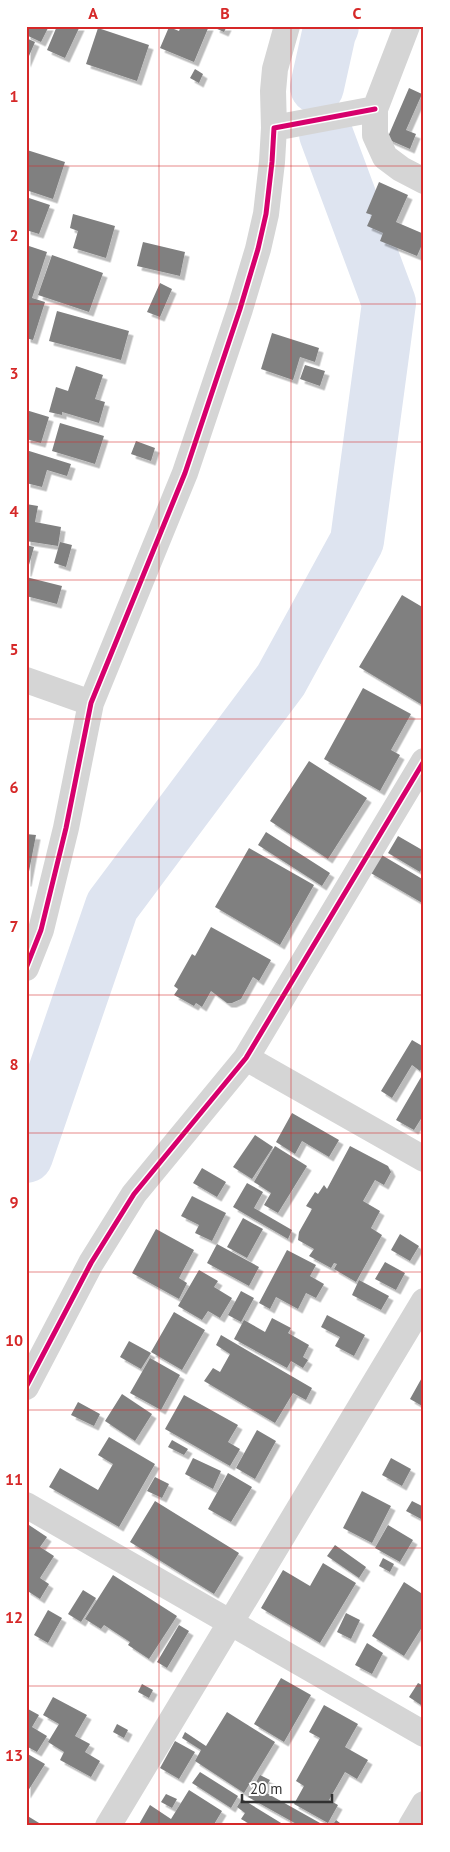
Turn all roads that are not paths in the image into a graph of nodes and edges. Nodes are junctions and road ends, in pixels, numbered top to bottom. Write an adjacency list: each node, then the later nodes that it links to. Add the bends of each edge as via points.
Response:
1 (287, 26): 4 (street, via 272,91)
2 (407, 26): 3 (street)
3 (375, 109): 4 (street); 5 (street, via 375,135 385,157)
4 (274, 128): 7 (street, via 266,214 240,309 185,473)
5 (424, 181)
6 (26, 680): 7 (street)
7 (90, 703): 9 (street, via 44,921)
8 (424, 761): 10 (street)
9 (26, 968)
10 (246, 1058): 11 (street); 13 (street, via 134,1194 91,1264)
11 (424, 1159)
12 (424, 1301): 15 (street)
13 (26, 1387)
14 (26, 1505): 15 (street)
15 (231, 1622): 16 (street); 18 (street)
16 (424, 1734)
17 (424, 1804): 19 (street)
18 (108, 1826)
19 (411, 1826)

